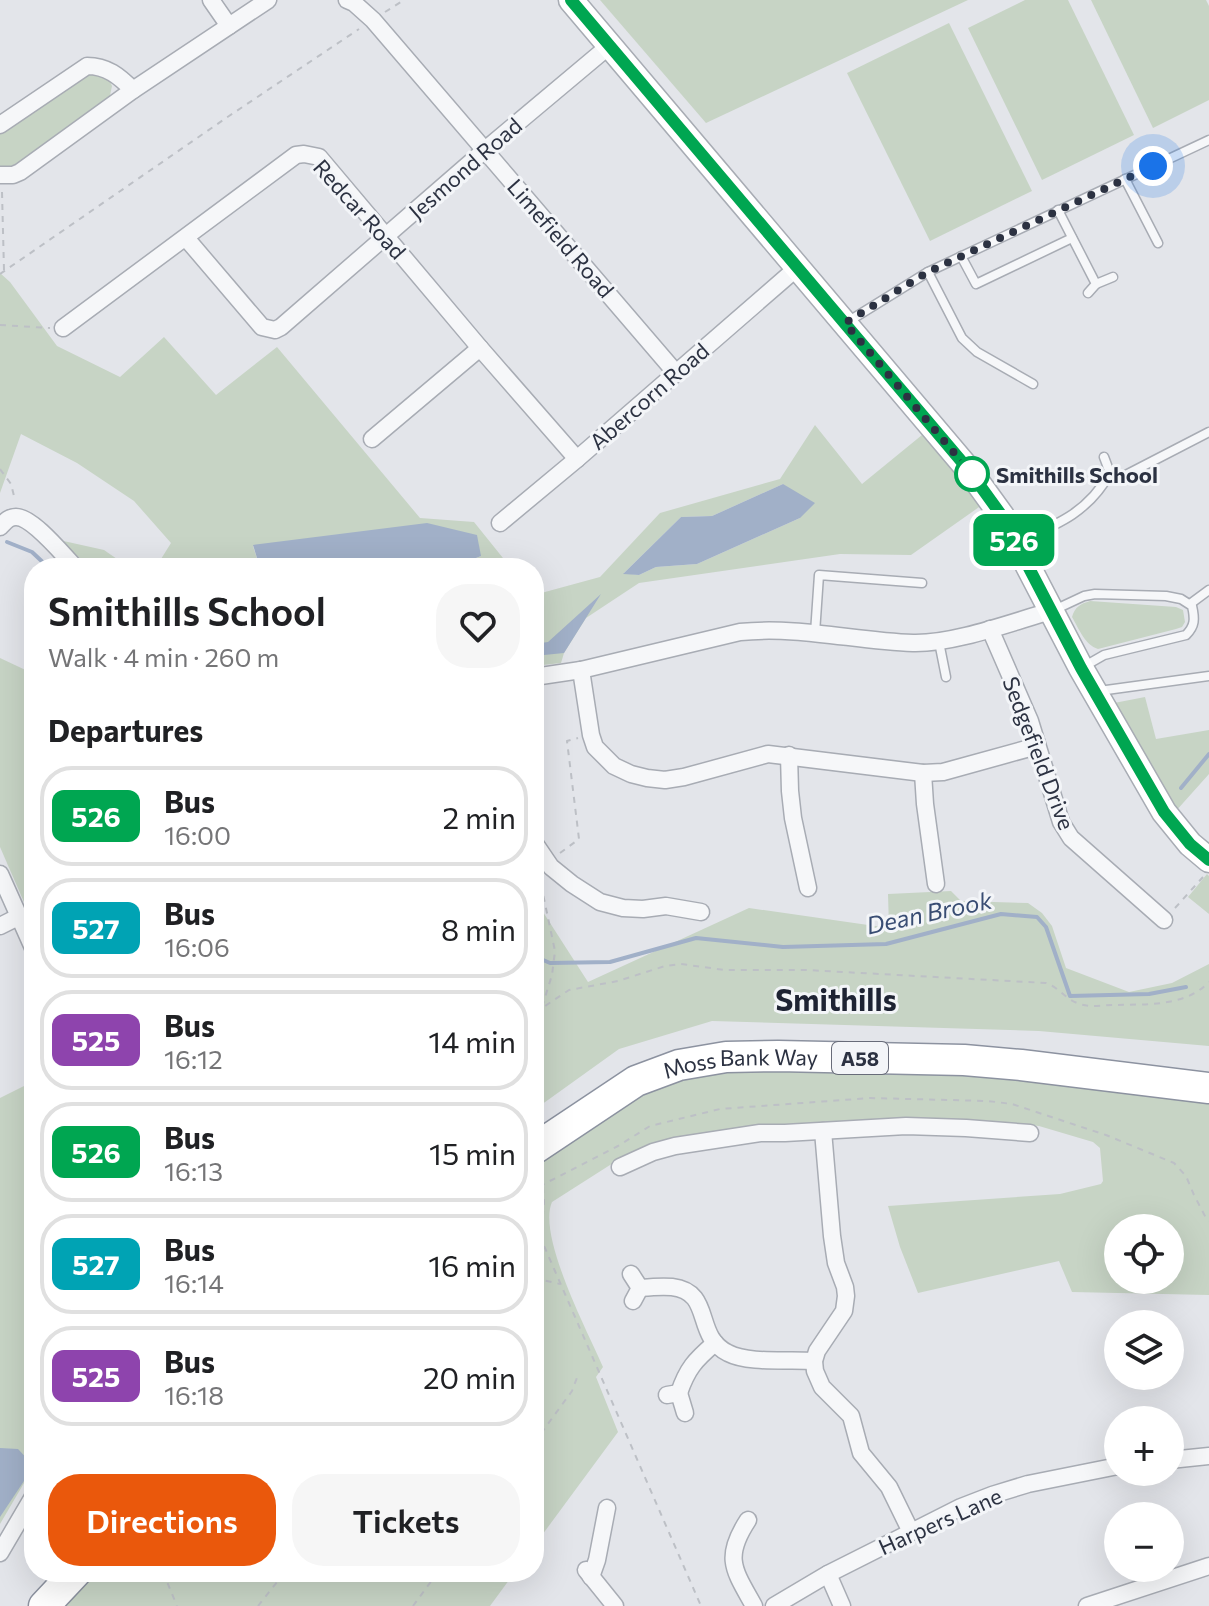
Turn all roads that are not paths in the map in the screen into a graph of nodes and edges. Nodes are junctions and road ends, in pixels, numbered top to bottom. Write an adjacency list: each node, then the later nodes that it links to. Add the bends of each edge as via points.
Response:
1 (211, 0): 5 (street)
2 (268, 0): 5 (street)
3 (347, 0): 10 (street, Limefield Road, via 373,20)
4 (571, 0): 6 (street)
5 (229, 26): 7 (street)
6 (609, 46): 10 (street, Jesmond Road); 19 (street)
7 (133, 90): 8 (street, via 110,70 87,66); 11 (street, via 20,172)
8 (0, 125)
9 (1209, 140): 12 (lane)
10 (485, 150): 14 (street, Jesmond Road); 27 (street, Limefield Road)
11 (0, 175)
12 (1125, 179): 13 (lane); 17 (lane)
13 (1058, 210): 16 (lane); 18 (lane)
14 (387, 236): 15 (street, Redcar Road, via 319,157 304,154); 15 (street, Jesmond Road, via 275,330 262,327); 26 (street, Redcar Road)
15 (186, 238): 25 (street, Redcar Road)
16 (1072, 238): 18 (lane, via 976,284); 22 (lane)
17 (1158, 243)
18 (961, 256): 20 (lane)
19 (798, 267): 24 (street); 27 (street, Abercorn Road)
20 (928, 272): 24 (lane); 28 (lane, via 962,338)
21 (1113, 277): 22 (lane)
22 (1096, 284): 23 (lane)
23 (1088, 293)
24 (845, 323): 36 (street, via 968,469)
25 (63, 328)
26 (480, 348): 30 (street); 32 (street, Redcar Road)
27 (676, 373): 32 (street, Abercorn Road)
28 (1033, 384)
29 (1209, 432): 33 (lane, via 1118,479)
30 (372, 439)
31 (1104, 457): 33 (lane)
32 (577, 459): 34 (street, Abercorn Road)
33 (1107, 477): 36 (lane, via 1080,511)
34 (500, 523)
35 (0, 527): 37 (street, via 19,517)
36 (1016, 542): 41 (street)
37 (66, 558)
38 (922, 583): 43 (lane, via 819,575)
39 (1209, 590): 40 (lane)
40 (1190, 604): 41 (lane, via 1166,596 1095,594); 45 (lane, via 1195,618 1186,635 1104,655)
41 (1051, 611): 42 (street); 45 (street)
42 (990, 629): 44 (street); 51 (street, Sedgefield Drive)
43 (815, 633): 44 (street); 46 (street, via 740,632)
44 (939, 641): 49 (lane)
45 (1081, 668): 50 (street)
46 (581, 670): 47 (street); 52 (street, via 595,747 614,766 665,780 768,754)
47 (544, 676)
48 (1209, 676): 50 (lane)
49 (946, 677)
50 (1095, 691): 57 (street, via 1164,812)
51 (1037, 746): 53 (street); 63 (street, Sedgefield Drive, via 1071,838 1135,903)
52 (789, 755): 53 (street); 54 (street)
53 (923, 773): 59 (street)
54 (801, 853): 55 (street); 60 (street)
55 (783, 856)
56 (544, 857): 61 (street, via 600,902 623,908 666,906)
57 (1209, 860)
58 (0, 874): 62 (street)
59 (936, 884)
60 (808, 888)
61 (695, 914)
62 (20, 916): 64 (street); 65 (street)
63 (1164, 920)
64 (0, 926)
65 (24, 926)
66 (1209, 1068): 68 (highway, Moss Bank Way / A58, via 997,1048 723,1042 624,1069)
67 (1209, 1088): 71 (highway, Moss Bank Way / A58, via 964,1060 726,1057 679,1065 636,1081)
68 (544, 1123)
69 (823, 1131): 70 (street, via 948,1127 1007,1139); 72 (street, via 760,1133 675,1146 645,1163); 75 (street, via 825,1236 845,1287 846,1304)
70 (1030, 1133)
71 (544, 1142)
72 (620, 1167)
73 (635, 1288): 74 (street, via 670,1287 690,1294)
74 (715, 1343): 75 (street, via 740,1358); 76 (street, via 673,1394)
75 (814, 1361): 83 (street, via 822,1387 851,1416 861,1453 889,1487)
76 (685, 1413)
77 (1209, 1456): 78 (street)
78 (1184, 1459)
79 (1104, 1469): 83 (street, Harpers Lane, via 992,1495)
80 (607, 1508): 91 (street, via 597,1560 587,1572)
81 (24, 1512): 84 (street)
82 (748, 1520): 92 (street, via 737,1538 733,1567)
83 (911, 1532): 86 (street, Harpers Lane)
84 (0, 1553)
85 (1209, 1566): 95 (street)
86 (828, 1574): 93 (street, Harpers Lane); 94 (street)
87 (44, 1582): 89 (highway)
88 (67, 1582): 90 (highway)
89 (23, 1606)
90 (44, 1606)
91 (615, 1606)
92 (754, 1606)
93 (774, 1606)
94 (842, 1606)
95 (1087, 1606)

